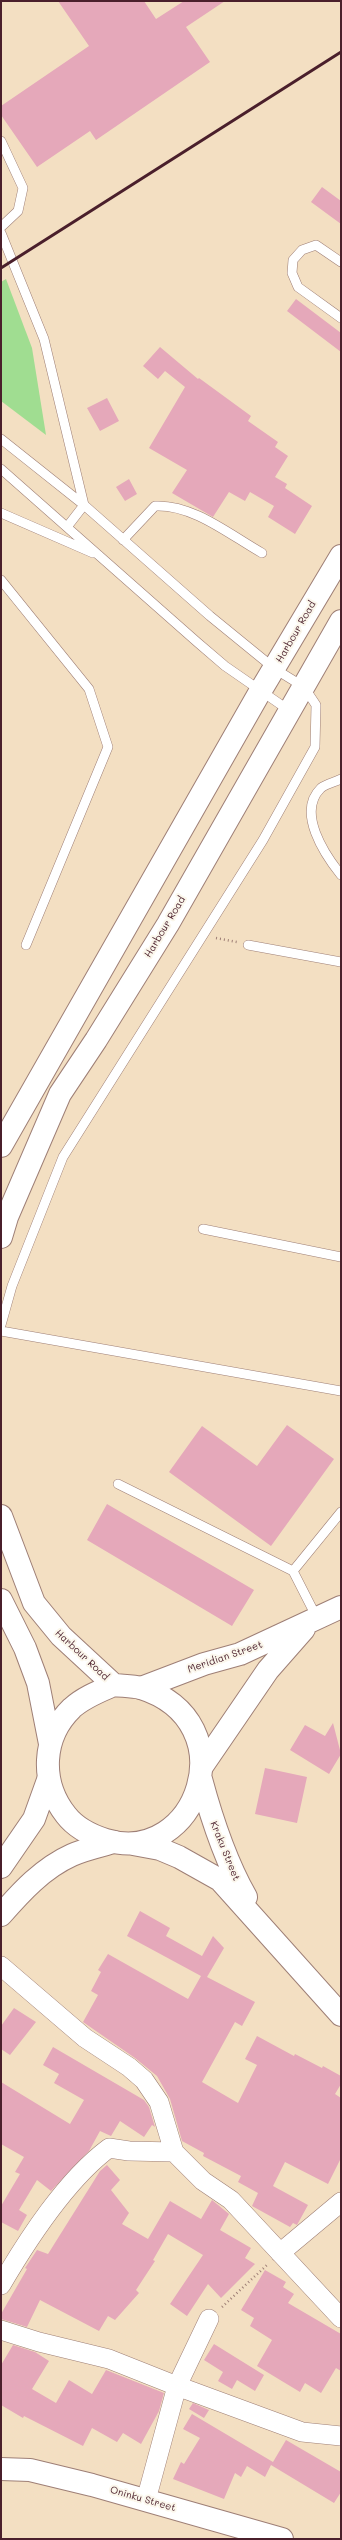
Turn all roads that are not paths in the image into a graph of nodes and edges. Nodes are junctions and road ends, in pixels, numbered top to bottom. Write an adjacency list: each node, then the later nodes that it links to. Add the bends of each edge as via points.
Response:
1 (1, 141): 2 (lane, via 23,188 18,211)
2 (1, 227)
3 (1, 233): 8 (lane, via 44,339)
4 (341, 262): 5 (lane, via 316,245 302,250 294,260 292,273 298,287)
5 (341, 318)
6 (1, 439): 8 (lane)
7 (1, 469): 10 (lane)
8 (84, 505): 10 (lane); 11 (lane)
9 (1, 513): 13 (lane)
10 (67, 527): 13 (lane)
11 (123, 540): 12 (lane, via 155,506 170,505 194,514); 17 (lane, via 210,616)
12 (262, 553)
13 (102, 556): 19 (lane, via 197,642)
14 (341, 556): 17 (main road, Harbour Road)
15 (1, 580): 23 (lane, via 89,689 108,747)
16 (341, 621): 18 (main road, Harbour Road)
17 (275, 668): 18 (lane); 19 (main road, Harbour Road)
18 (304, 687): 20 (main road, Harbour Road); 32 (lane, via 316,705 315,747 263,840 63,1157 12,1286)
19 (261, 690): 20 (lane); 26 (main road, Harbour Road)
20 (290, 711): 30 (main road, Harbour Road, via 168,924 60,1094 7,1217)
21 (341, 779): 22 (lane, via 321,788 312,807 315,834 330,862)
22 (341, 875)
23 (26, 944)
24 (248, 945): 25 (lane)
25 (341, 962)
26 (24, 1103): 27 (main road); 28 (main road, Harbour Road)
27 (1, 1123)
28 (1, 1146)
29 (203, 1229): 31 (lane)
30 (1, 1237)
31 (341, 1257)
32 (1, 1325)
33 (1, 1331): 34 (lane)
34 (341, 1392)
35 (118, 1484): 38 (lane)
36 (341, 1512): 38 (lane)
37 (1, 1516): 42 (main road, Harbour Road, via 34,1603 61,1636)
38 (293, 1571): 41 (lane)
39 (1, 1600): 44 (main road, via 25,1648 38,1683)
40 (341, 1607): 41 (main road, Meridian Street)
41 (313, 1622): 43 (main road, Meridian Street, via 240,1654 204,1664); 45 (main road, Meridian Street, via 268,1670)
42 (114, 1685): 43 (main road); 44 (main road, via 91,1695 73,1707 58,1724)
43 (141, 1688): 45 (main road, Kraku Street, via 171,1704 184,1715 193,1730)
44 (50, 1744): 46 (main road)
45 (202, 1772): 47 (main road, via 195,1799 183,1817 167,1830 148,1839); 50 (main road, Kraku Street, via 219,1837 233,1873)
46 (48, 1780): 47 (main road, Kraku Street, via 56,1801 69,1819 93,1836); 48 (main road, via 34,1819)
47 (120, 1842): 49 (main road, via 72,1855 47,1870 22,1891); 50 (main road, Kraku Street, via 166,1852 220,1880)
48 (1, 1867)
49 (1, 1915)
50 (258, 1920): 52 (main road, Kraku Street)
51 (1, 1966): 53 (street, via 85,2038 144,2080 159,2102)
52 (341, 2015)
53 (174, 2152): 55 (street, via 202,2181 231,2200); 56 (street, via 109,2148 97,2157 28,2239)
54 (341, 2202): 55 (street)
55 (280, 2253): 57 (street)
56 (1, 2285)
57 (341, 2318)
58 (209, 2319): 60 (street)
59 (1, 2330): 60 (street, via 109,2360)
60 (177, 2386): 61 (street, via 302,2432); 63 (street)
61 (341, 2436)
62 (1, 2470): 63 (main road, Oninku Street, via 30,2470)
63 (146, 2500): 64 (main road, Oninku Street)
64 (282, 2539)

